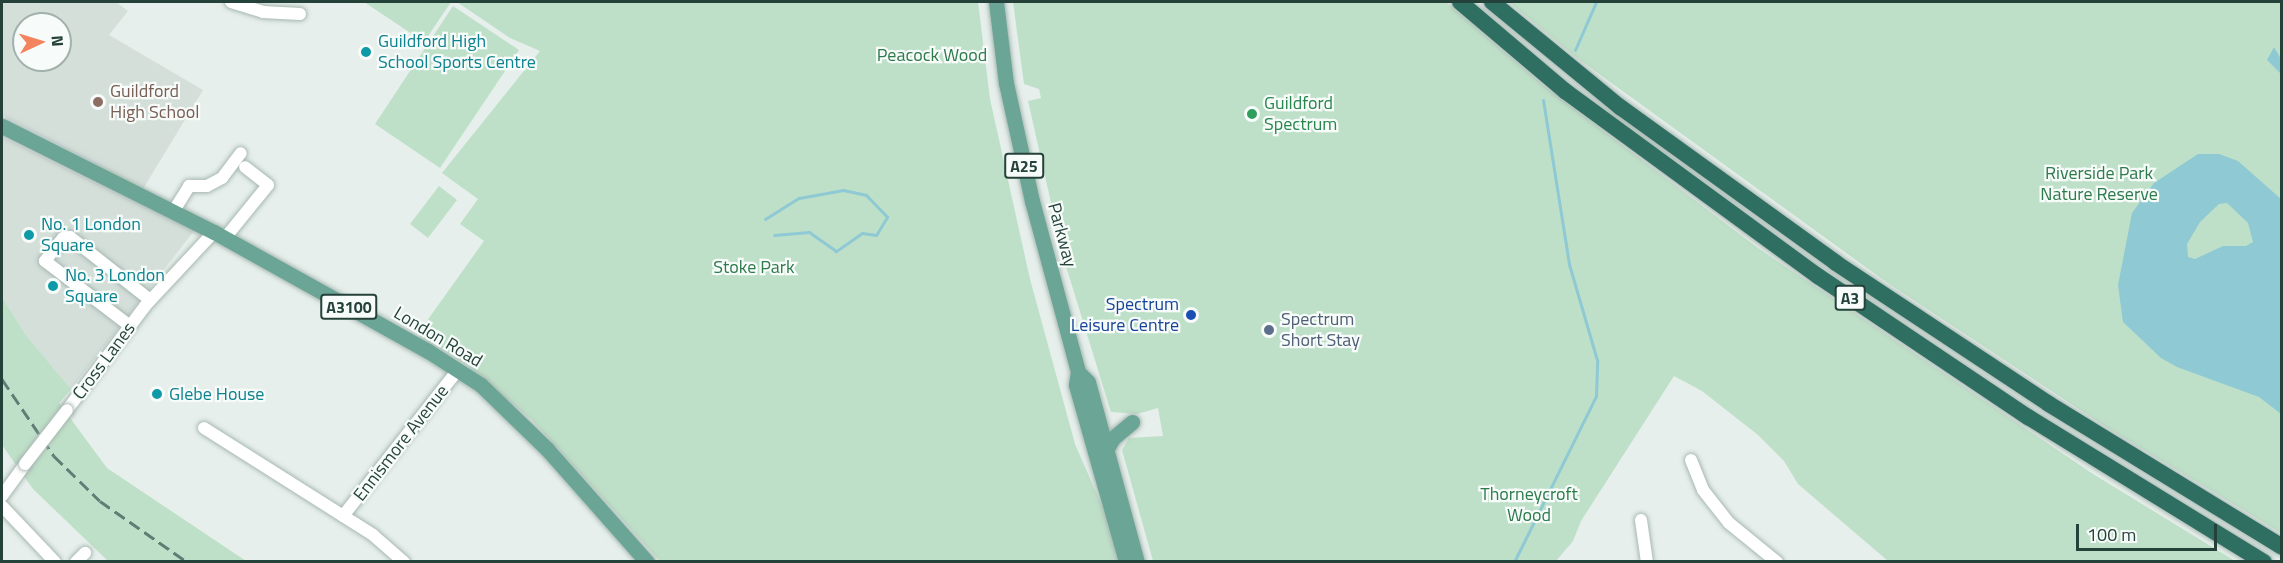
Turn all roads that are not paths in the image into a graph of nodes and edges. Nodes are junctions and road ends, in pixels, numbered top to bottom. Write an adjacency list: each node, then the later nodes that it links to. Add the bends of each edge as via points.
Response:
1 (231, 2): 5 (street, via 263,12)
2 (996, 2): 14 (main road, Parkway / A25, via 1012,114)
3 (1460, 2): 31 (highway, A3, via 1565,92 1818,276 2028,417)
4 (1492, 2): 23 (highway, A3, via 1620,107 1836,263 2068,416)
5 (300, 14)
6 (2, 126): 9 (main road, London Road / A3100)
7 (241, 153): 9 (street, via 222,178 207,186 189,186)
8 (245, 167): 10 (street, Cross Lanes, via 268,185)
9 (173, 212): 10 (main road, London Road / A3100)
10 (220, 235): 11 (street, Cross Lanes); 13 (main road, London Road / A3100)
11 (150, 300): 12 (street, Cross Lanes); 12 (street, via 70,237 63,238 45,261)
12 (130, 326): 19 (street, Cross Lanes, bridge)
13 (458, 370): 21 (street, Ennismore Avenue); 26 (main road, London Road / A3100, via 481,385 547,448)
14 (1078, 372): 17 (main road, Parkway / A25, via 1088,382); 27 (main road, Parkway / A25, via 1076,385)
15 (1132, 422): 17 (main road, via 1113,438)
16 (204, 428): 21 (street, Ennismore Avenue)
17 (1106, 450): 28 (main road, Parkway / A25)
18 (1691, 460): 30 (street, via 1703,490 1729,524)
19 (2, 496)
20 (2, 506): 24 (street)
21 (343, 516): 25 (street, Ennismore Avenue)
22 (1641, 520): 29 (street)
23 (2282, 547)
24 (56, 561)
25 (404, 561)
26 (646, 561)
27 (1126, 561)
28 (1137, 561)
29 (1647, 561)
30 (1777, 561)
31 (2264, 561)

